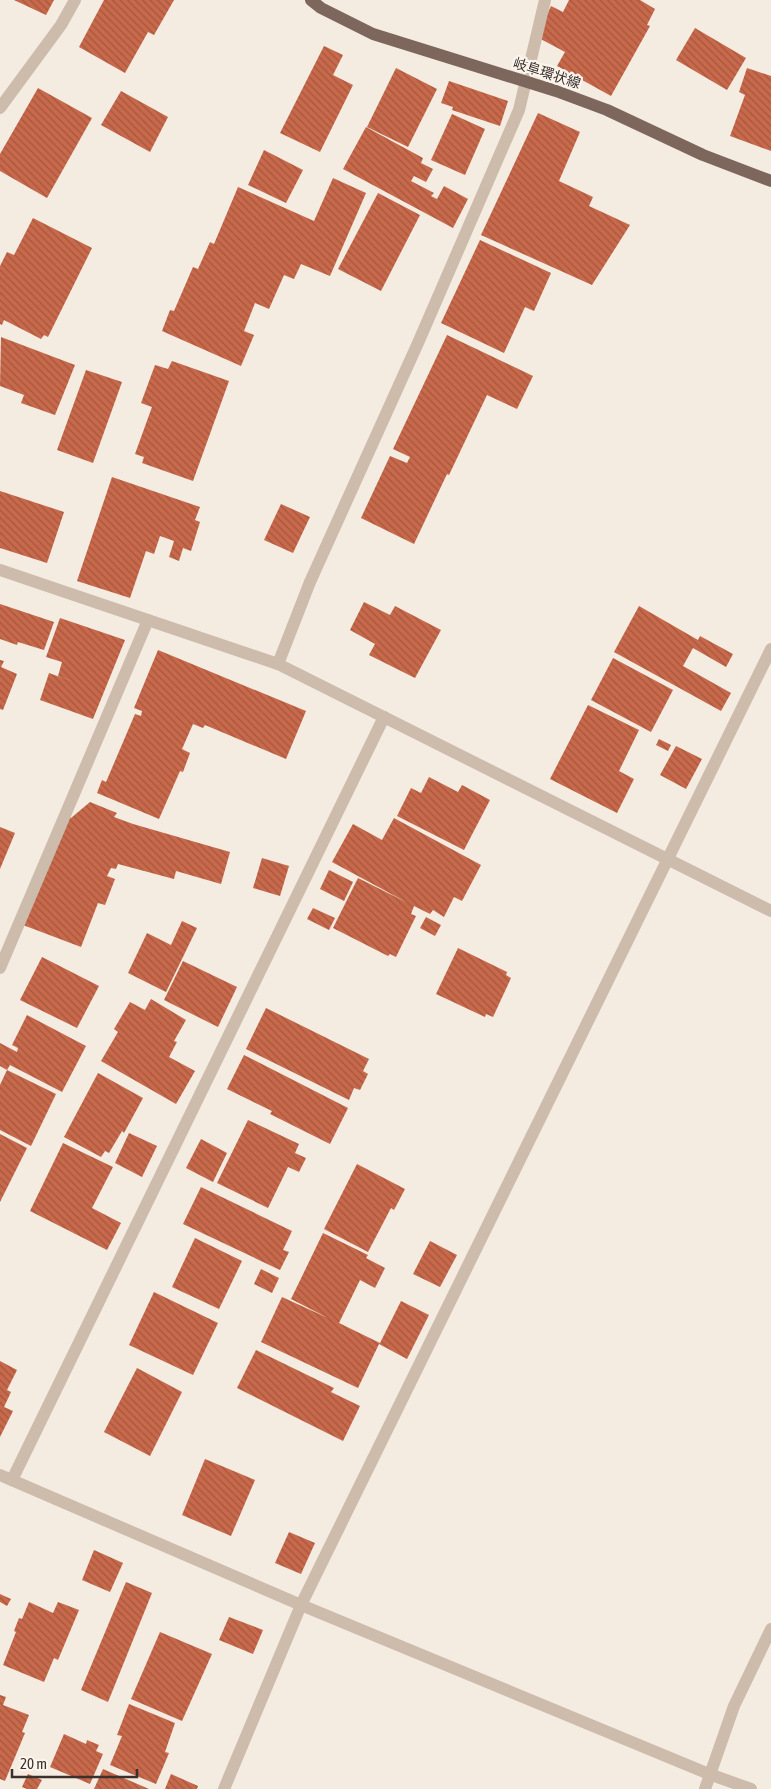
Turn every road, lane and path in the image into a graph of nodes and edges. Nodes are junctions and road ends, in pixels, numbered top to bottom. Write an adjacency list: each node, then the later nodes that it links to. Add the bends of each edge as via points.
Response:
1 (75, 0): 5 (street)
2 (311, 0): 4 (main road, 岐阜環状線, via 373,34)
3 (545, 0): 4 (street)
4 (525, 81): 6 (main road, 岐阜環状線, via 607,110 703,155); 10 (street, via 519,110 310,582)
5 (0, 108)
6 (771, 182)
7 (0, 570): 8 (street)
8 (148, 620): 10 (street); 14 (street)
9 (771, 649): 12 (street)
10 (278, 664): 11 (street)
11 (384, 717): 12 (street); 16 (street)
12 (668, 859): 13 (street); 17 (street)
13 (771, 911)
14 (0, 968)
15 (0, 1475): 16 (street)
16 (12, 1480): 17 (street)
17 (301, 1605): 19 (street); 20 (street)
18 (771, 1629): 19 (street, via 734,1706)
19 (709, 1774): 21 (street); 22 (street)
20 (224, 1789)
21 (705, 1789)
22 (751, 1789)

